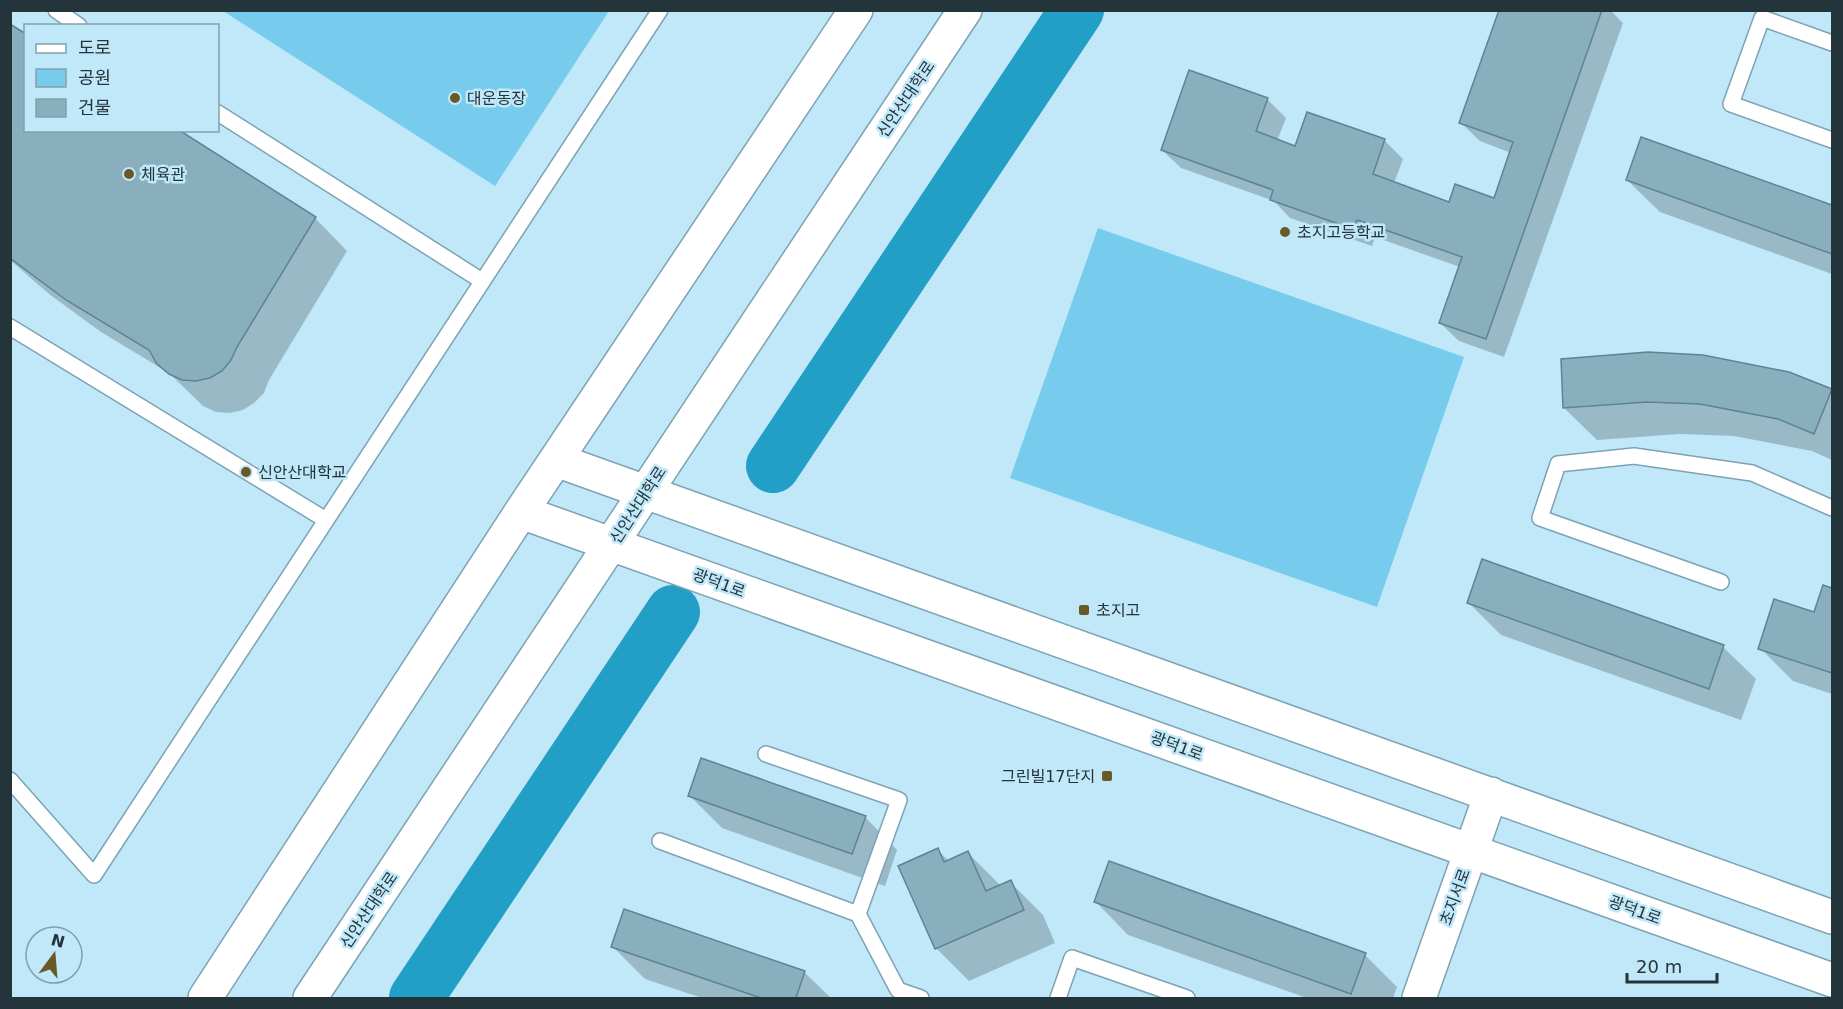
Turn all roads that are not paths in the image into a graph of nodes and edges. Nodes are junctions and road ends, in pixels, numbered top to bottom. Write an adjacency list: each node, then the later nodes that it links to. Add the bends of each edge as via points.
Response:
1 (56, 10): 5 (lane)
2 (660, 10): 9 (lane)
3 (856, 10): 11 (street)
4 (965, 10): 12 (street, 신안산대학로)
5 (76, 24)
6 (1833, 43): 8 (lane, via 1762,18 1731,104)
7 (219, 114): 9 (lane)
8 (1833, 140)
9 (483, 281): 15 (lane)
10 (10, 327): 15 (lane)
11 (556, 460): 12 (street); 14 (street)
12 (646, 492): 16 (street, 신안산대학로); 20 (street)
13 (1833, 508): 17 (lane, via 1752,473 1634,456 1558,464 1540,518)
14 (521, 512): 16 (street, 광덕1로); 26 (street)
15 (326, 520): 19 (lane, via 94,875)
16 (612, 544): 22 (street, 광덕1로); 27 (street, 신안산대학로)
17 (1721, 582)
18 (766, 754): 23 (lane, via 899,800)
19 (10, 780)
20 (1491, 794): 22 (street, 초지서로); 24 (street)
21 (660, 841): 23 (lane)
22 (1472, 852): 25 (street, 광덕1로); 31 (street, 초지서로)
23 (858, 914): 28 (lane, via 898,990)
24 (1833, 916)
25 (1833, 980)
26 (205, 999)
27 (310, 999)
28 (921, 999)
29 (1058, 999): 30 (lane, via 1072,958)
30 (1187, 999)
31 (1419, 999)

